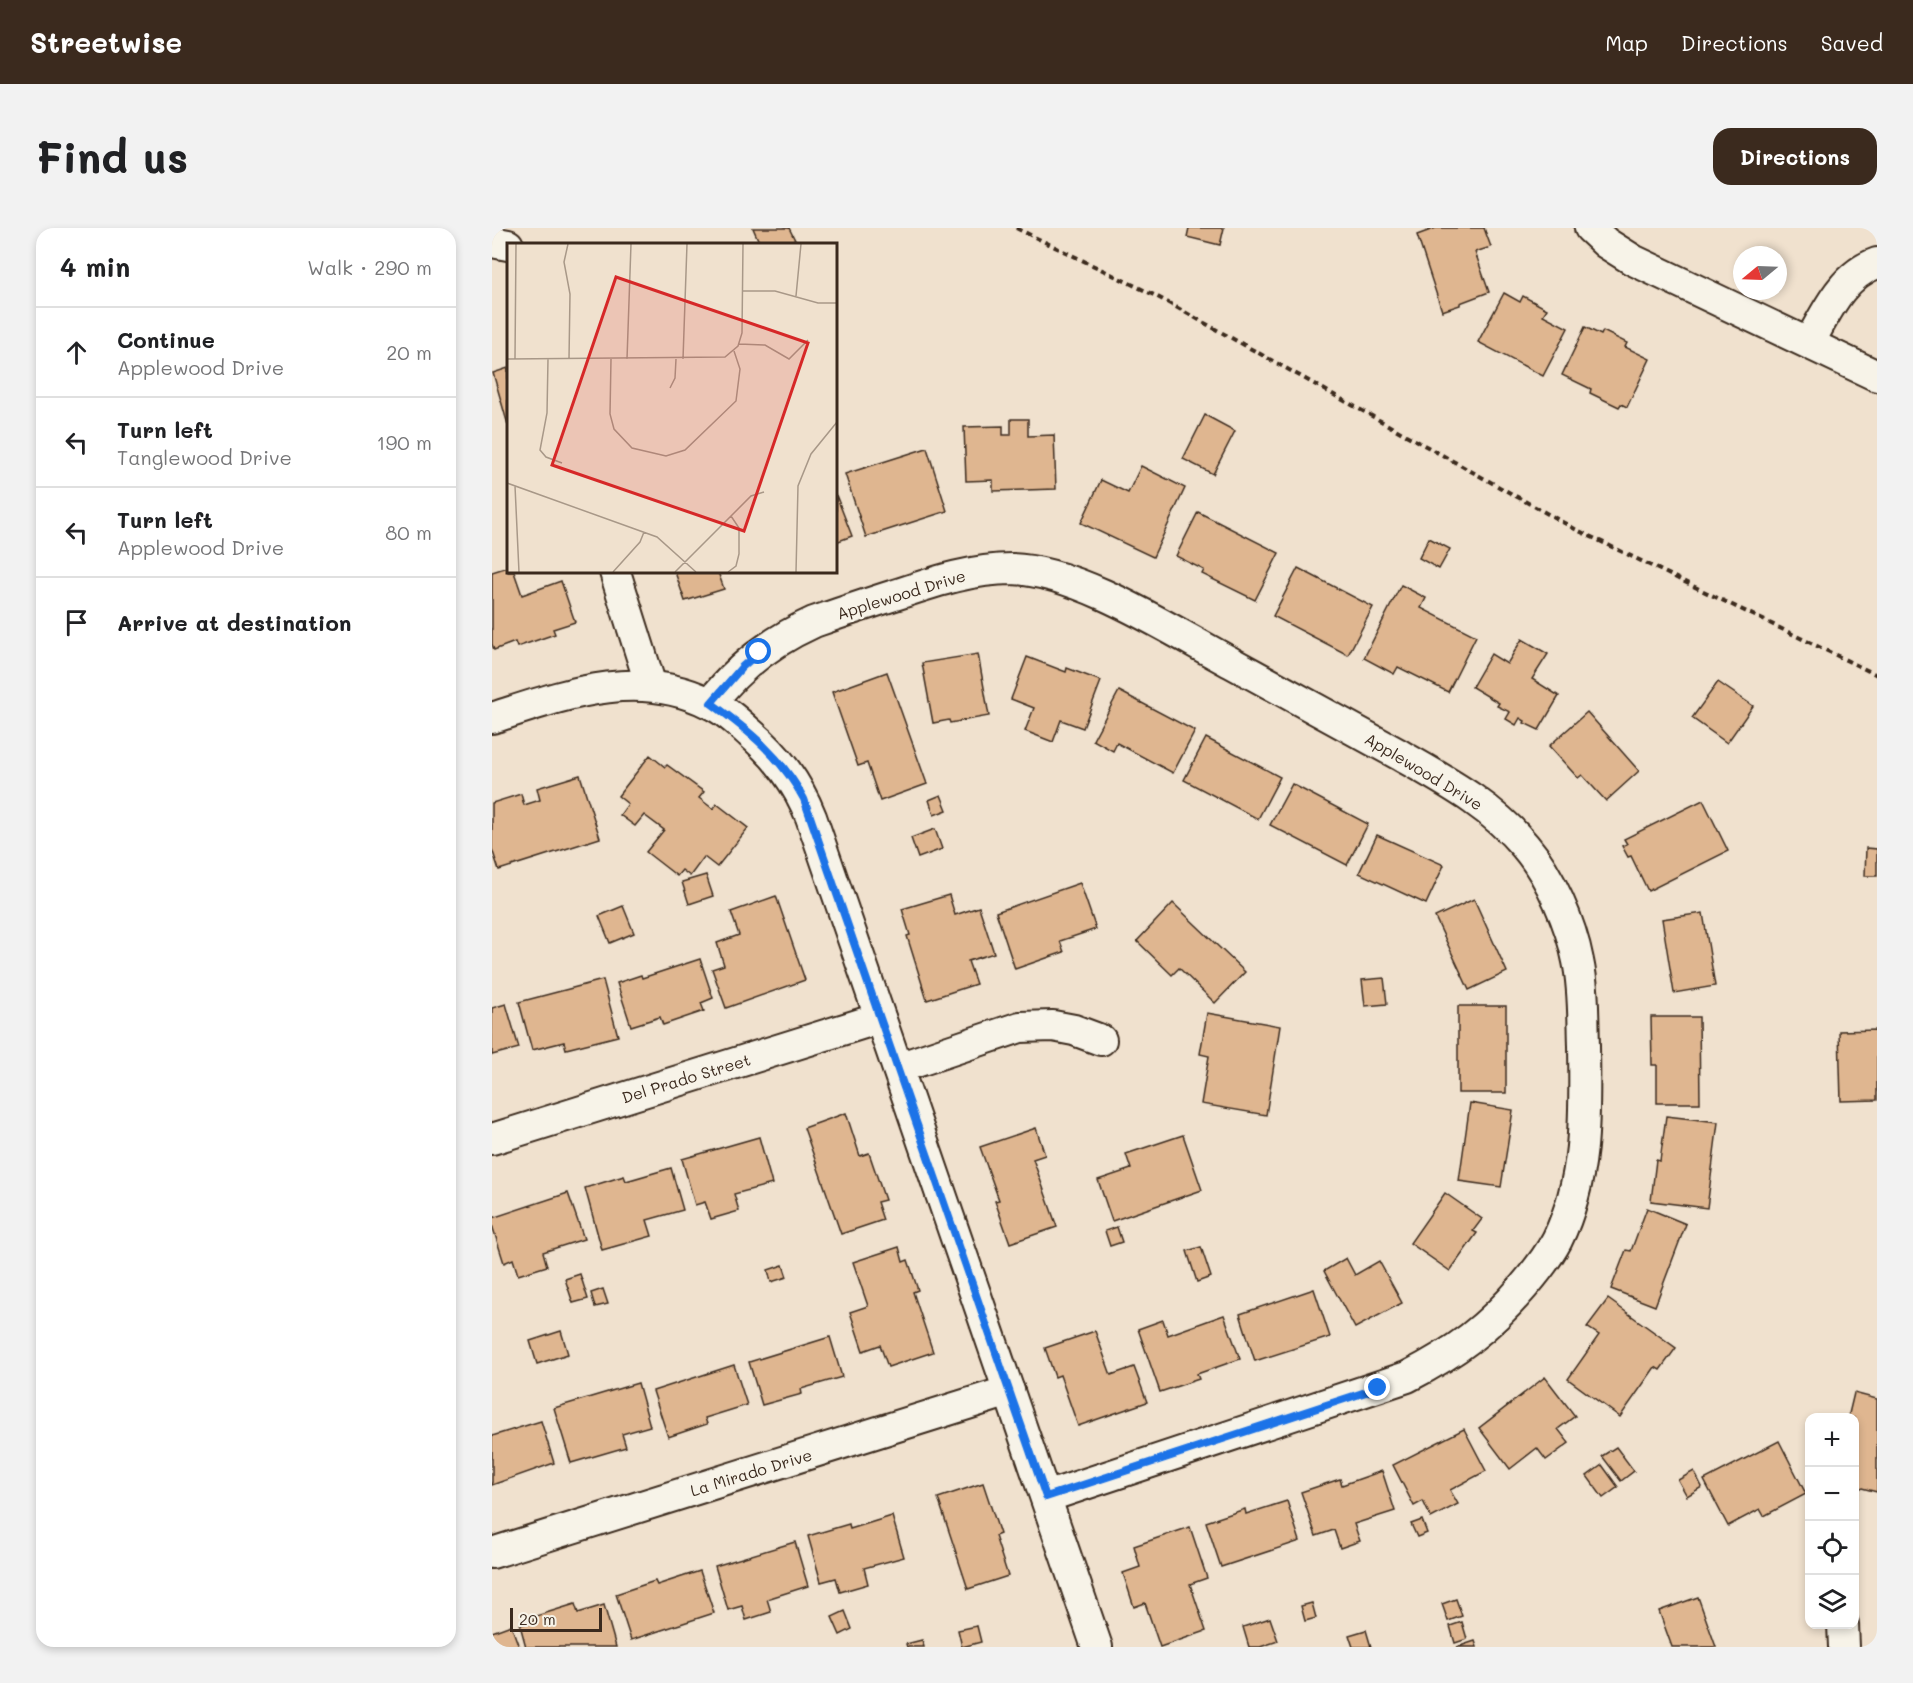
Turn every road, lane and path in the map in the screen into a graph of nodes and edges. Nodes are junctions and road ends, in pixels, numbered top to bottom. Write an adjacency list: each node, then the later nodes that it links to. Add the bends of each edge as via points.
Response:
1 (1016, 228): 9 (path, via 1156,296 1575,529)
2 (1590, 228): 6 (street, via 1633,260)
3 (492, 242): 4 (street)
4 (507, 245)
5 (1877, 263): 6 (street, via 1866,266 1848,281)
6 (1809, 343): 7 (street)
7 (1877, 376)
8 (615, 573): 10 (street)
9 (1877, 675)
10 (651, 686): 11 (street); 12 (street, via 573,692)
11 (711, 703): 13 (street, via 771,751 794,780 811,817); 18 (street, Applewood Drive, via 759,652 814,622 966,573 1014,569 1039,572 1112,598 1476,800 1526,846 1562,910 1580,965 1585,1117 1575,1192 1556,1242 1536,1273 1498,1316 1458,1348 1407,1377)
12 (492, 718)
13 (880, 1018): 15 (street); 16 (street, Del Prado Street)
14 (1101, 1040): 15 (street, via 1053,1026 1027,1026)
15 (898, 1068): 17 (street)
16 (492, 1138)
17 (1009, 1391): 18 (street); 19 (street, La Mirado Drive)
18 (1046, 1497): 21 (street)
19 (492, 1553)
20 (1843, 1629): 22 (street)
21 (1097, 1647)
22 (1844, 1647)

